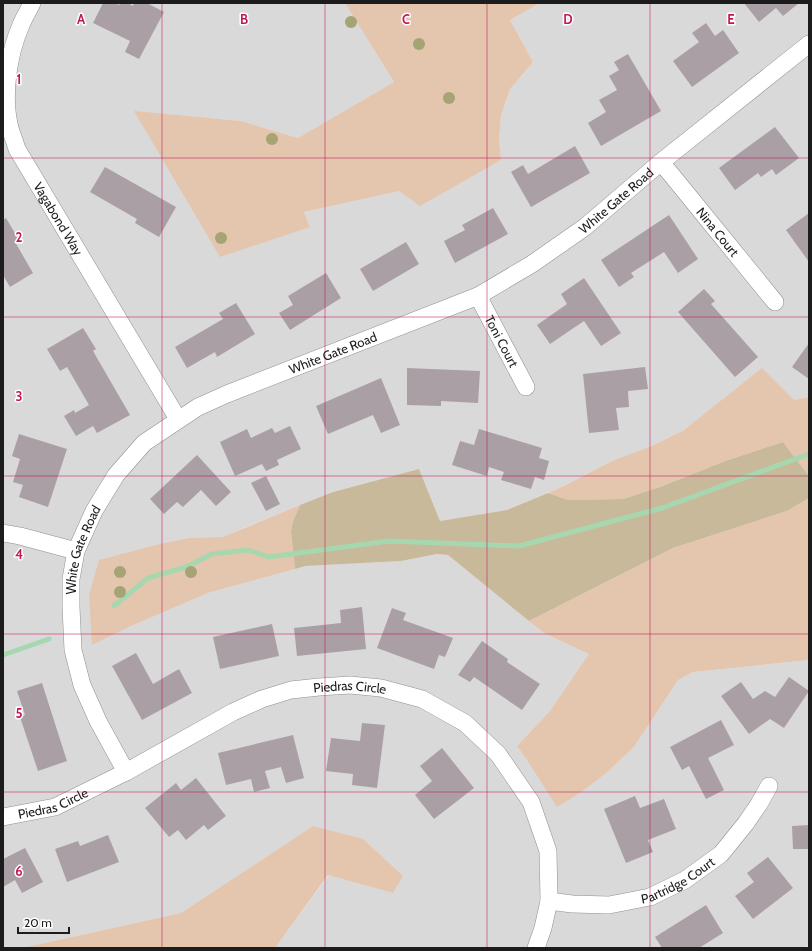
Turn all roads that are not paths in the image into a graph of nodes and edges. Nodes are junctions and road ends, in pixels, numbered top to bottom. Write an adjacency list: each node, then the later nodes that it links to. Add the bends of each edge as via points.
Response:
1 (32, 3): 7 (street, Vagabond Way, via 13,47 8,73 7,106 10,128 17,149)
2 (809, 44): 3 (street, White Gate Road)
3 (661, 162): 4 (street, White Gate Road, via 585,227 532,264); 5 (street, Nina Court)
4 (478, 296): 6 (street, Toni Court); 7 (street, White Gate Road, via 228,394)
5 (775, 302)
6 (526, 387)
7 (178, 419): 9 (street, White Gate Road, via 144,443 116,475 94,511)
8 (3, 533): 9 (street)
9 (76, 551): 10 (street, White Gate Road, via 70,607 73,650 82,685 91,706)
10 (126, 772): 12 (street, Piedras Circle, via 55,807); 13 (street, Piedras Circle, via 233,712 291,690 350,684 381,688 422,699 465,723 498,754 530,802 548,851)
11 (769, 786): 13 (street, Partridge Court, via 746,823 721,854 686,880 650,897 609,905)
12 (3, 817)
13 (548, 901): 14 (street, Piedras Circle)
14 (536, 948)

